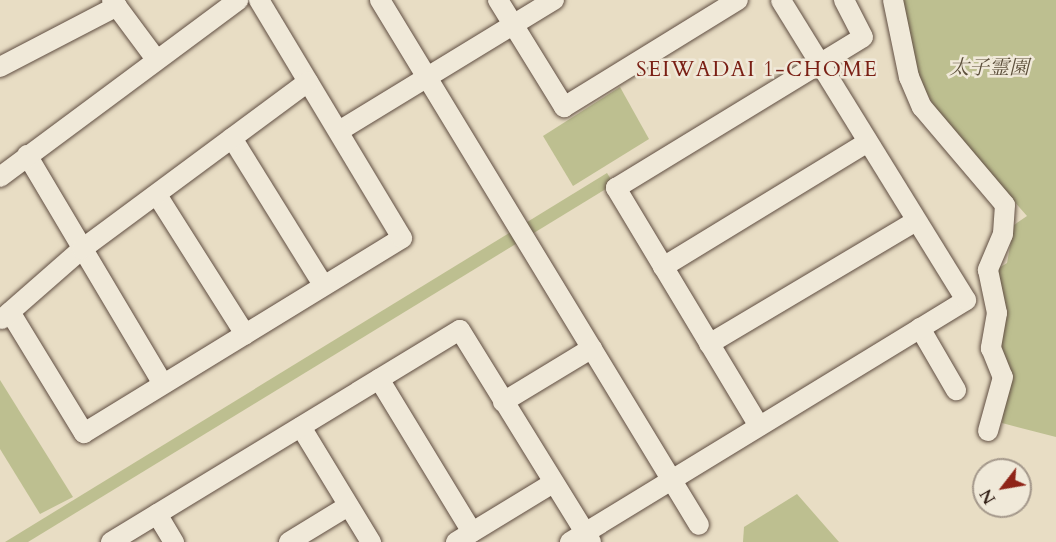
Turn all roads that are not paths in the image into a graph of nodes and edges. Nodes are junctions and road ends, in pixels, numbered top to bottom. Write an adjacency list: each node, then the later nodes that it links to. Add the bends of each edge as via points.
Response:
1 (238, 0): 12 (street)
2 (259, 0): 16 (street)
3 (380, 0): 15 (street)
4 (498, 0): 11 (street)
5 (554, 0): 11 (street)
6 (738, 0): 11 (street, via 564,106)
7 (781, 0): 13 (street)
8 (844, 0): 13 (street, via 863,37)
9 (893, 0): 27 (street, via 909,77 922,107 1005,205 1003,234 988,270)
10 (114, 3): 12 (street); 14 (street)
11 (514, 24): 15 (street)
12 (155, 58): 20 (street)
13 (820, 63): 19 (street); 25 (street, via 616,188)
14 (0, 67)
15 (426, 78): 17 (street); 33 (street)
16 (308, 82): 17 (street); 18 (street)
17 (339, 131): 26 (street, via 402,238)
18 (232, 138): 22 (street); 26 (street)
19 (868, 142): 23 (street); 25 (street)
20 (27, 155): 21 (street); 24 (street)
21 (0, 177)
22 (158, 195): 24 (street); 31 (street)
23 (916, 221): 28 (street); 32 (street)
24 (82, 249): 29 (street); 35 (street)
25 (663, 267): 32 (street)
26 (323, 285): 31 (street)
27 (988, 290): 28 (street); 40 (street, via 997,313 991,348 1003,377)
28 (966, 300): 30 (street)
29 (5, 316): 35 (street, via 84,433)
30 (920, 328): 36 (street); 38 (street)
31 (245, 334): 35 (street)
32 (710, 344): 38 (street)
33 (592, 348): 37 (street); 41 (street)
34 (379, 379): 37 (street, via 460,330); 39 (street); 46 (street)
35 (163, 384)
36 (956, 390)
37 (503, 402): 42 (street)
38 (759, 426): 41 (street)
39 (301, 427): 43 (street); 44 (street)
40 (988, 431)
41 (672, 479): 45 (street); 47 (street)
42 (553, 483): 46 (street); 47 (street)
43 (348, 506): 50 (street); 51 (street)
44 (157, 514): 48 (street); 49 (street)
45 (699, 525)
46 (464, 537)
47 (582, 539)
48 (111, 542)
49 (174, 542)
50 (289, 542)
51 (371, 542)

